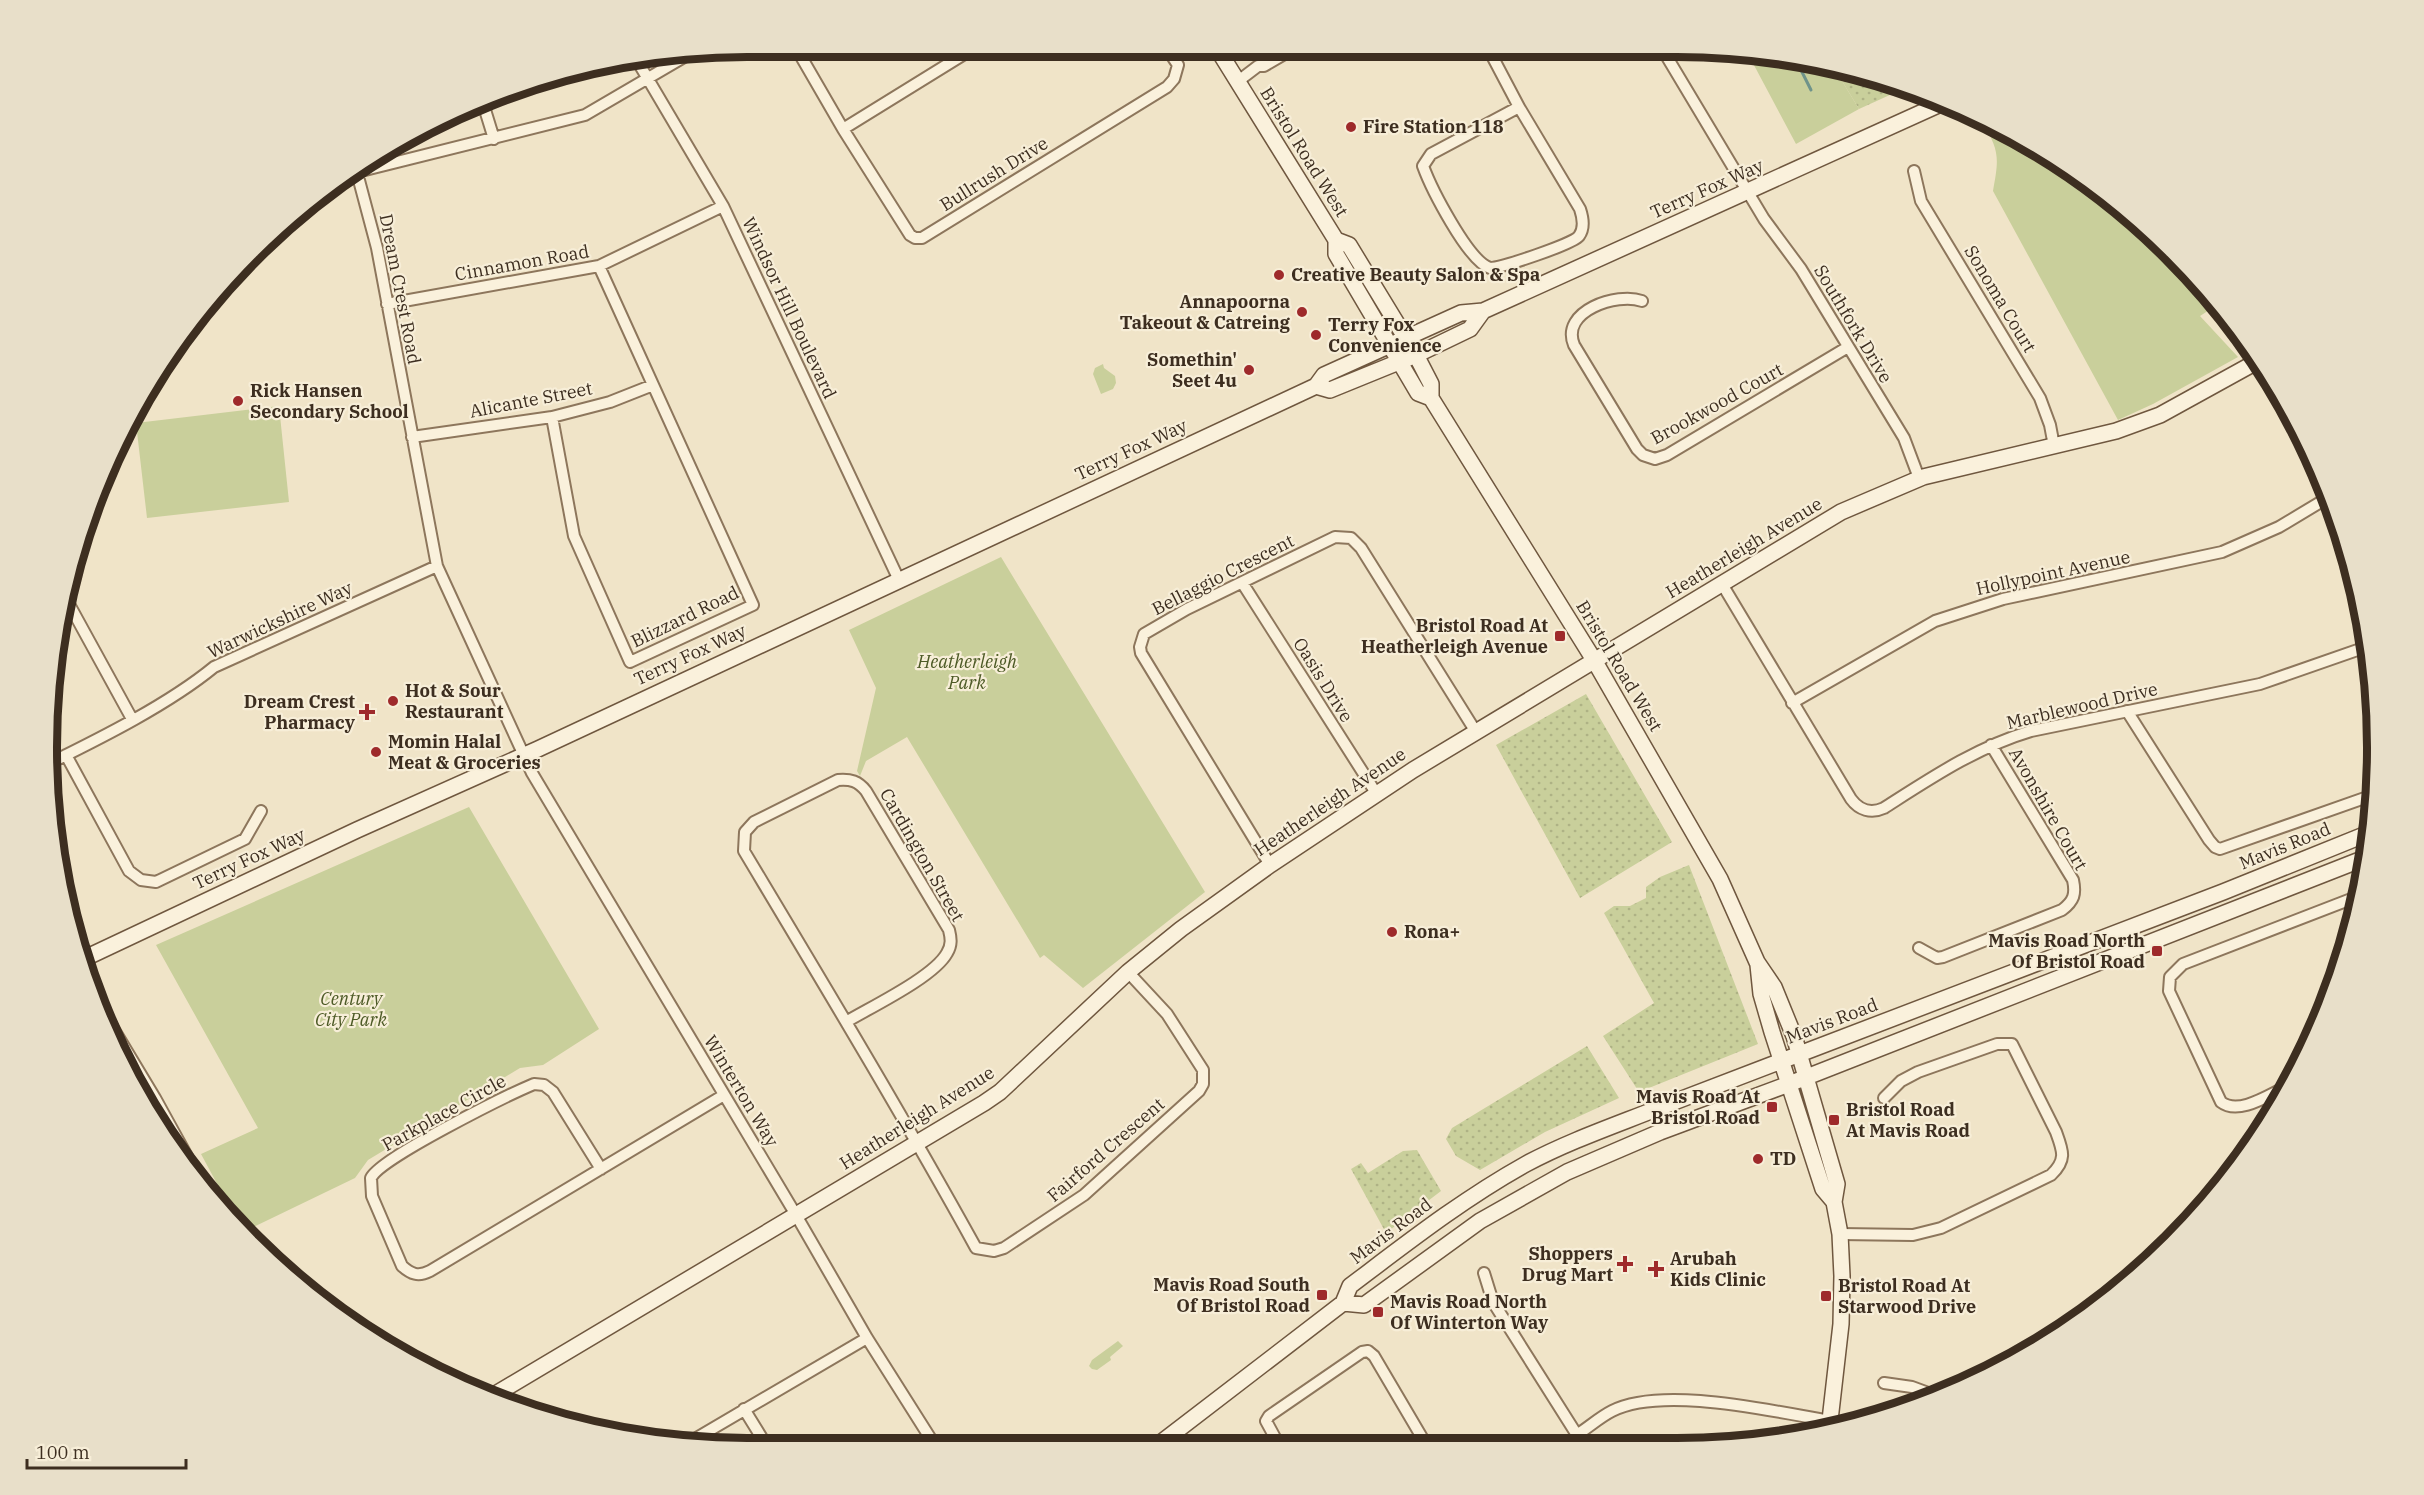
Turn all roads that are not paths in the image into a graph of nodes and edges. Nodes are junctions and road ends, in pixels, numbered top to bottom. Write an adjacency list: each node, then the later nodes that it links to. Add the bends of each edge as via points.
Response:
1 (802, 57): 15 (street, Bullrush Drive)
2 (958, 57): 15 (street)
3 (1173, 57): 15 (street, Bullrush Drive, via 1178,65 1167,87 922,238 910,235)
4 (1223, 57): 11 (street, Bristol Road West)
5 (1279, 57): 11 (street, via 1258,66)
6 (1493, 57): 12 (street)
7 (1667, 57): 20 (street, Southfork Drive)
8 (676, 61): 10 (street)
9 (640, 66): 10 (street, Windsor Hill Boulevard)
10 (647, 78): 16 (street, via 585,116); 21 (street, Windsor Hill Boulevard)
11 (1237, 82): 22 (street, Bristol Road West)
12 (1519, 107): 12 (street, via 1580,209 1582,227 1574,241 1490,268 1472,256 1423,166 1431,154)
13 (1933, 107): 20 (street, Terry Fox Way)
14 (485, 109): 16 (street)
15 (843, 129)
16 (494, 139): 17 (street)
17 (374, 167)
18 (1914, 171): 38 (street, Sonoma Court, via 1921,201 2040,398)
19 (359, 177): 25 (street, Dream Crest Road)
20 (1748, 191): 26 (street, Terry Fox Way); 29 (street, Southfork Drive)
21 (723, 206): 23 (street, Cinnamon Road); 42 (street, Windsor Hill Boulevard)
22 (1336, 240): 27 (street, Bristol Road West, via 1349,245); 28 (street, Bristol Road West, via 1336,254)
23 (599, 266): 25 (street, Cinnamon Road); 33 (street, Blizzard Road)
24 (1642, 301): 29 (street, Brookwood Court, via 1619,299 1581,313 1571,335 1637,449 1655,459)
25 (387, 304): 37 (street, Dream Crest Road)
26 (1484, 311): 27 (street, Terry Fox Way, via 1461,313); 30 (street, Terry Fox Way, via 1470,329)
27 (1406, 338): 28 (street, Terry Fox Way); 30 (street, Bristol Road West)
28 (1390, 346): 31 (street, Bristol Road West); 34 (street, Terry Fox Way, via 1324,375)
29 (1848, 347): 39 (street, Southfork Drive, via 1904,438)
30 (1416, 355): 31 (street, Terry Fox Way); 35 (street, Bristol Road West, via 1431,384)
31 (1399, 362): 34 (street, Terry Fox Way, via 1330,390); 35 (street, Bristol Road West, via 1418,393)
32 (2251, 365): 38 (street, Heatherleigh Avenue, via 2160,415 2116,431)
33 (652, 385): 36 (street, Alicante Street, via 610,402); 36 (street, Blizzard Road, via 753,605 630,662 574,536)
34 (1316, 386): 42 (street, Terry Fox Way)
35 (1431, 398): 47 (street, Bristol Road West)
36 (552, 417): 37 (street, Alicante Street)
37 (412, 437): 41 (street, Dream Crest Road)
38 (2054, 446): 39 (street, Heatherleigh Avenue)
39 (1919, 478): 44 (street, Heatherleigh Avenue, via 1841,512)
40 (2321, 502): 48 (street, Hollypoint Avenue, via 2279,527 2222,552 2003,599 1935,621)
41 (437, 566): 50 (street, Warwickshire Way, via 214,667); 54 (street, Dream Crest Road)
42 (899, 580): 54 (street, Terry Fox Way)
43 (1243, 584): 51 (street, Bellaggio Crescent, via 1335,537 1351,538); 56 (street, Oasis Drive); 61 (street, Bellaggio Crescent, via 1144,634 1140,647)
44 (1722, 584): 47 (street, Heatherleigh Avenue); 48 (street, Marblewood Drive)
45 (71, 608): 50 (street)
46 (2360, 649): 49 (street, Marblewood Drive, via 2260,684)
47 (1594, 660): 51 (street, Heatherleigh Avenue); 65 (street, Bristol Road West, via 1720,879)
48 (1792, 703): 52 (street, Marblewood Drive, via 1851,799 1858,807 1870,811 1884,808)
49 (2127, 711): 52 (street, Marblewood Drive, via 2031,731); 57 (street, via 2210,840 2220,849)
50 (132, 719): 53 (street, Warwickshire Way)
51 (1476, 732): 56 (street, Heatherleigh Avenue)
52 (1991, 745): 63 (street, Avonshire Court, via 2073,880 2072,900 2062,910 1943,957 1937,958)
53 (66, 755): 55 (street, Warwickshire Way); 58 (street, via 129,871 141,880 156,882 245,839)
54 (522, 755): 64 (street, Terry Fox Way); 73 (street, Winterton Way)
55 (57, 759)
56 (1376, 793): 61 (street, Heatherleigh Avenue)
57 (2365, 798)
58 (261, 811)
59 (2361, 836): 68 (street, Mavis Road)
60 (2357, 861): 70 (street)
61 (1270, 865): 66 (street, Heatherleigh Avenue)
62 (2350, 900): 72 (street, via 2182,964 2170,977 2169,991 2221,1102 2236,1107)
63 (1919, 948)
64 (90, 956)
65 (1758, 963): 68 (street, Bristol Road West, via 1774,987); 69 (street, Bristol Road West, via 1761,994)
66 (1128, 972): 75 (street, Heatherleigh Avenue, via 1000,1092); 75 (street, Fairford Crescent, via 1167,1014 1203,1070 1203,1084 1084,1195 1004,1248 976,1248)
67 (846, 1022): 67 (street, Cardington Street, via 923,977 947,954 951,941 950,930 866,791 861,784 848,779 838,780 754,822 745,832 744,842 744,850); 75 (street, Cardington Street)
68 (1799, 1054): 69 (street, Mavis Road); 70 (street, Bristol Road West)
69 (1781, 1061): 71 (street, Bristol Road West); 81 (street, Mavis Road, via 1591,1134 1529,1163 1467,1199 1350,1286)
70 (1806, 1077): 71 (street); 77 (street, Bristol Road West, via 1836,1185)
71 (1789, 1084): 77 (street, Bristol Road West, via 1823,1189); 81 (street, via 1567,1172 1480,1221 1364,1305)
72 (2275, 1091)
73 (724, 1095): 76 (street, Parkplace Circle); 78 (street, Winterton Way)
74 (1884, 1098): 79 (street, via 1901,1081 1918,1072 1997,1044 2012,1044 2056,1132 2062,1160 2051,1174 1941,1228 1913,1235)
75 (918, 1142): 78 (street, Heatherleigh Avenue)
76 (600, 1169): 76 (street, Parkplace Circle, via 554,1092 541,1083 526,1086 440,1131 379,1168 371,1178 371,1192 402,1266 422,1275)
77 (1834, 1202): 79 (street, Bristol Road West)
78 (796, 1215): 82 (street, Winterton Way); 84 (street, Heatherleigh Avenue)
79 (1840, 1234): 87 (street, Bristol Road West, via 1841,1324)
80 (1484, 1273): 89 (street, via 1493,1302)
81 (1343, 1303): 93 (street, Mavis Road)
82 (867, 1338): 86 (street); 92 (street, Winterton Way)
83 (1884, 1383): 85 (street)
84 (500, 1391)
85 (1924, 1391)
86 (744, 1409): 90 (street); 91 (street)
87 (1831, 1420)
88 (1819, 1423): 89 (street, via 1713,1402 1657,1402 1612,1411)
89 (1578, 1434): 96 (street)
90 (699, 1437)
91 (762, 1438)
92 (929, 1438)
93 (1167, 1438)
94 (1276, 1438): 95 (street, via 1266,1421 1269,1416 1368,1350)
95 (1422, 1438)
96 (1580, 1438)

